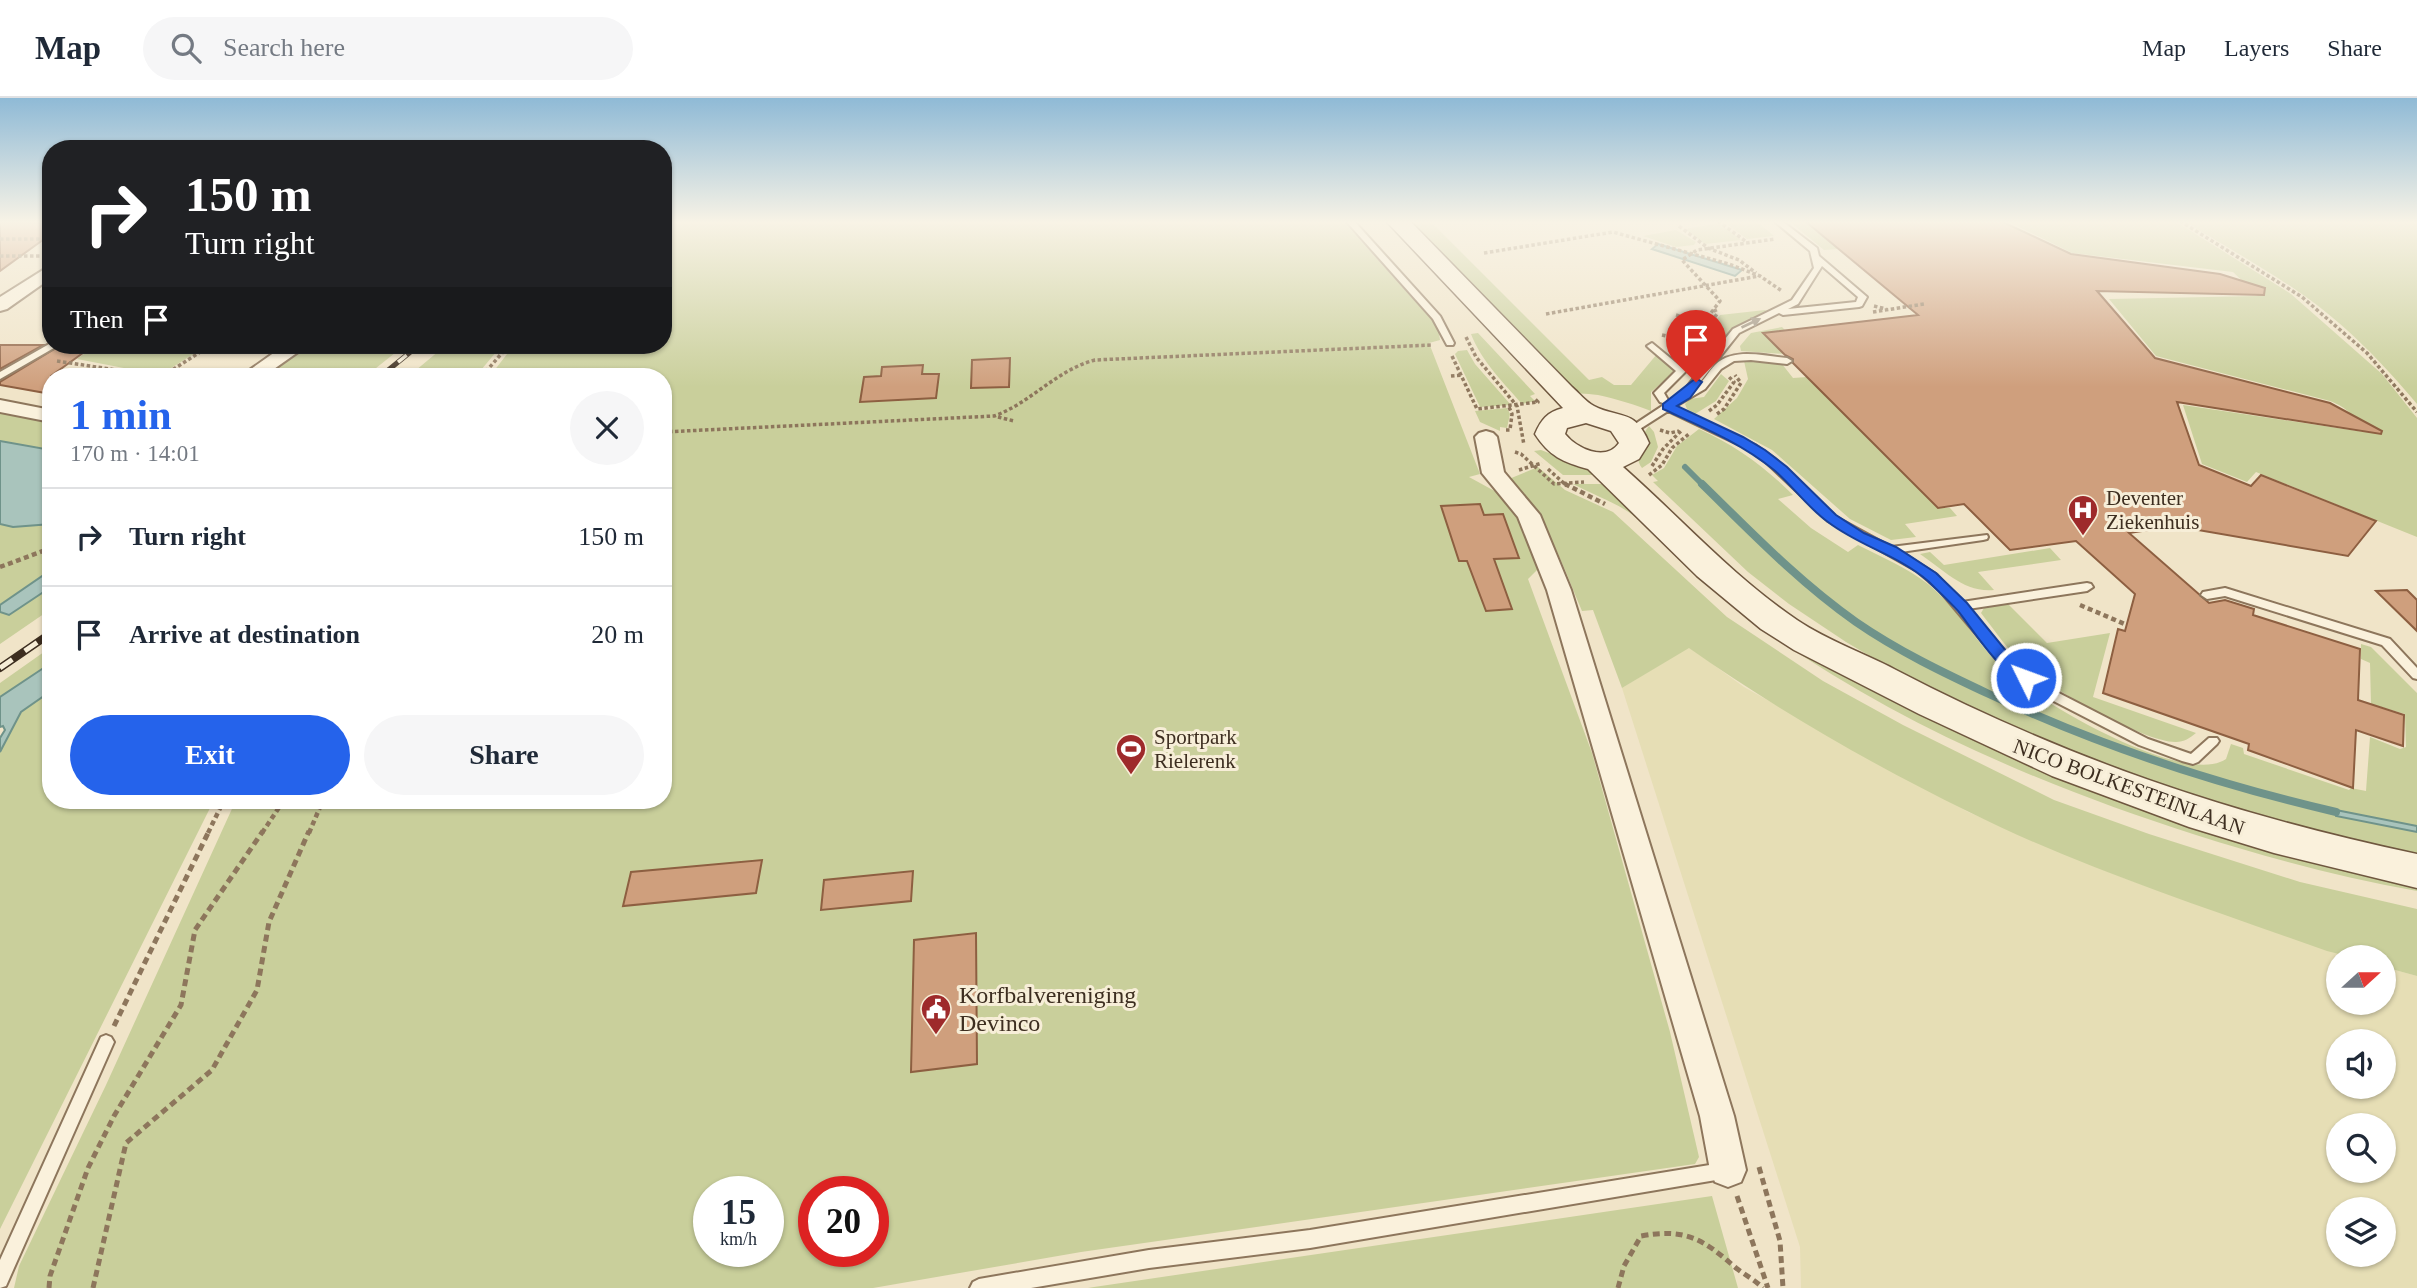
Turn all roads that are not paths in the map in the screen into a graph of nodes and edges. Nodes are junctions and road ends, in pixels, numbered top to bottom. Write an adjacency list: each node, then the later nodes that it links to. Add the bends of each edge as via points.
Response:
1 (37, 277): 8 (street)
2 (1400, 277): 12 (lane, via 1437,318)
3 (1431, 277): 24 (street, via 1538,391)
4 (1450, 277): 24 (street, via 1562,393)
5 (1812, 277): 11 (lane, via 1797,298)
6 (1838, 277): 11 (lane, via 1863,298 1858,304)
7 (0, 290): 8 (street)
8 (23, 291): 9 (street); 10 (street)
9 (42, 291)
10 (0, 305)
11 (1776, 313): 15 (lane, one-way to 11, via 1736,331)
12 (1450, 343)
13 (42, 352): 19 (lane)
14 (285, 354): 17 (street)
15 (1716, 356): 16 (lane); 20 (lane)
16 (1785, 359): 20 (lane, via 1739,358 1723,363 1706,387)
17 (263, 368)
18 (1691, 374): 21 (lane, via 1657,341 1681,371 1659,393)
19 (0, 376)
20 (1685, 395): 21 (lane)
21 (1665, 403): 26 (lane); 28 (lane, via 1739,439 1782,470 1831,518 1859,537)
22 (0, 406): 23 (street)
23 (42, 414)
24 (1573, 417): 26 (street, via 1611,419); 26 (street, via 1551,429 1557,446 1575,456)
25 (1486, 437): 36 (street, via 1493,473 1529,515 1559,590 1717,1116)
26 (1617, 450): 34 (street, NICO BOLKESTEINLAAN, via 1712,572 1815,648 1856,664 2007,743 2118,788 2254,833)
27 (1983, 537): 28 (lane)
28 (1891, 550): 31 (lane, via 1931,576)
29 (2087, 587): 31 (lane)
30 (2207, 595): 32 (lane, via 2224,592 2386,642)
31 (1962, 606): 33 (lane, via 2005,661 2061,704 2162,752 2193,759)
32 (2417, 675)
33 (2213, 741)
34 (2417, 871)
35 (106, 1042): 37 (lane)
36 (1728, 1170): 38 (lane)
37 (0, 1280)
38 (979, 1288)

